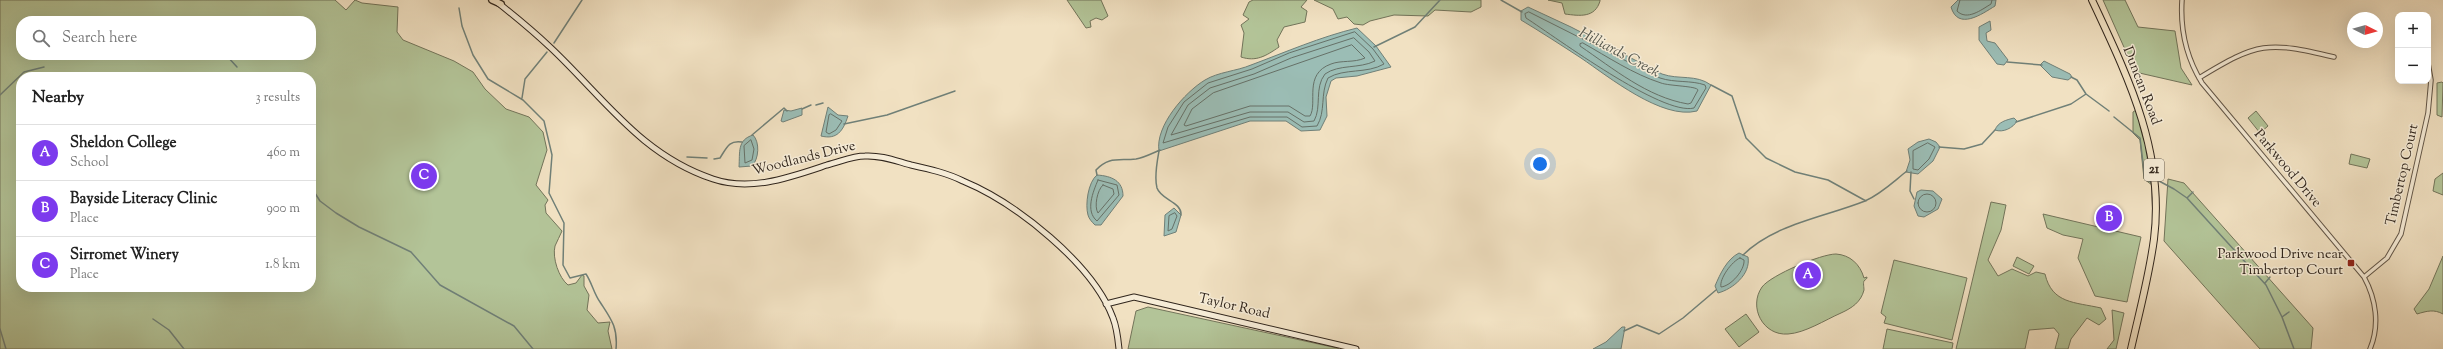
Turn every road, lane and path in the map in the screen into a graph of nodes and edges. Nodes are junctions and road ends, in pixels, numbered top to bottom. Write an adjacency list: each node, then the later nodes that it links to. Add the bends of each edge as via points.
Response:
1 (2092, 0): 11 (highway, Duncan Road / 21, via 2136,98 2147,133 2156,189 2154,238)
2 (2182, 0): 5 (street, Parkwood Drive, via 2185,44)
3 (497, 1): 8 (main road, Woodlands Drive, via 552,49 642,141 666,158 713,179 738,184 757,184 865,156 878,156 942,173 977,187 1043,229 1066,252)
4 (2334, 57): 5 (street, via 2287,46 2262,47 2236,55)
5 (2199, 78): 7 (street, Parkwood Drive, via 2226,114)
6 (2431, 84): 7 (street, Timbertop Court, via 2428,113 2401,234 2387,258)
7 (2364, 277): 12 (street, Parkwood Drive, via 2371,291 2376,321)
8 (1106, 304): 9 (main road, Woodlands Drive, via 1117,331); 10 (main road, Taylor Road, via 1126,298 1139,298)
9 (1119, 349)
10 (1356, 349)
11 (2131, 349)
12 (2370, 349)

